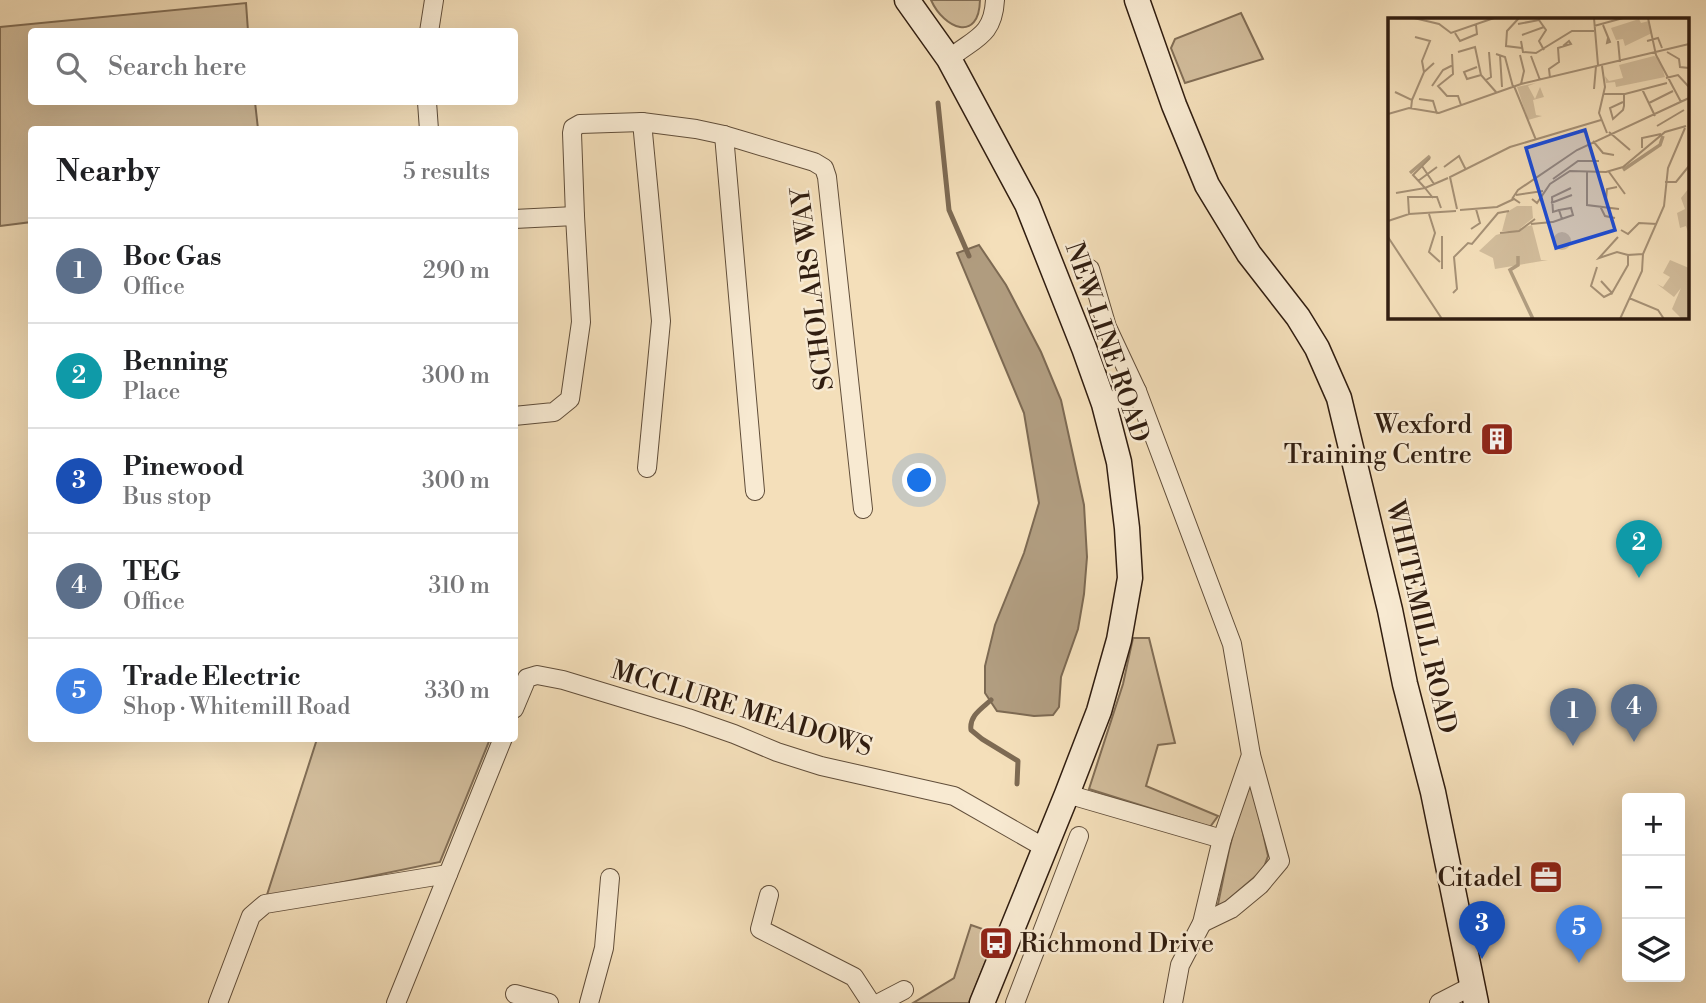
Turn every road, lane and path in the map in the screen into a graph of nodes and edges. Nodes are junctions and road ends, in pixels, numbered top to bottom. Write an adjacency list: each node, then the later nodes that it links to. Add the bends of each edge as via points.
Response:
1 (434, 0): 5 (street)
2 (995, 0): 6 (street, via 991,23 982,35)
3 (1138, 0): 33 (main road, WHITEMILL ROAD, via 1207,185 1249,254 1298,317 1339,398 1433,792)
4 (909, 1): 6 (main road, NEW LINE ROAD)
5 (430, 28)
6 (949, 59): 15 (main road, NEW LINE ROAD, via 1027,204)
7 (427, 105): 9 (street)
8 (642, 122): 10 (street, SCHOLARS WAY); 11 (street, SCHOLARS WAY, via 573,128); 17 (street, via 661,321)
9 (429, 126)
10 (724, 135): 18 (street); 19 (street, SCHOLARS WAY, via 824,168)
11 (575, 216): 12 (street); 16 (street, SCHOLARS WAY, via 581,323 570,399 554,412)
12 (518, 219)
13 (1090, 268): 14 (street, via 1107,327)
14 (1137, 391): 15 (street); 22 (street, via 1232,644)
15 (1104, 404): 23 (main road, NEW LINE ROAD, via 1119,462 1130,578 1099,711)
16 (518, 415)
17 (647, 468)
18 (755, 491)
19 (863, 509)
20 (518, 699): 26 (street, MCCLURE MEADOWS, via 527,678 537,675 563,680 821,766 954,796)
21 (501, 742): 27 (street)
22 (1251, 755): 25 (street); 30 (street, via 1280,861 1231,909)
23 (1067, 794): 25 (street); 26 (main road, NEW LINE ROAD)
24 (1079, 836): 41 (street)
25 (1222, 839): 30 (street)
26 (1045, 848): 40 (main road, NEW LINE ROAD)
27 (448, 874): 34 (street, via 265,904 251,916); 35 (street)
28 (610, 878): 37 (street, via 604,948)
29 (769, 895): 38 (street, via 760,929 854,977)
30 (1202, 923): 42 (street, via 1180,965)
31 (904, 990): 39 (street)
32 (515, 994): 36 (street)
33 (1474, 994): 43 (street)
34 (218, 1003)
35 (396, 1003)
36 (548, 1003)
37 (589, 1003)
38 (872, 1003)
39 (878, 1003)
40 (982, 1003)
41 (1015, 1003)
42 (1173, 1003)
43 (1439, 1003)

